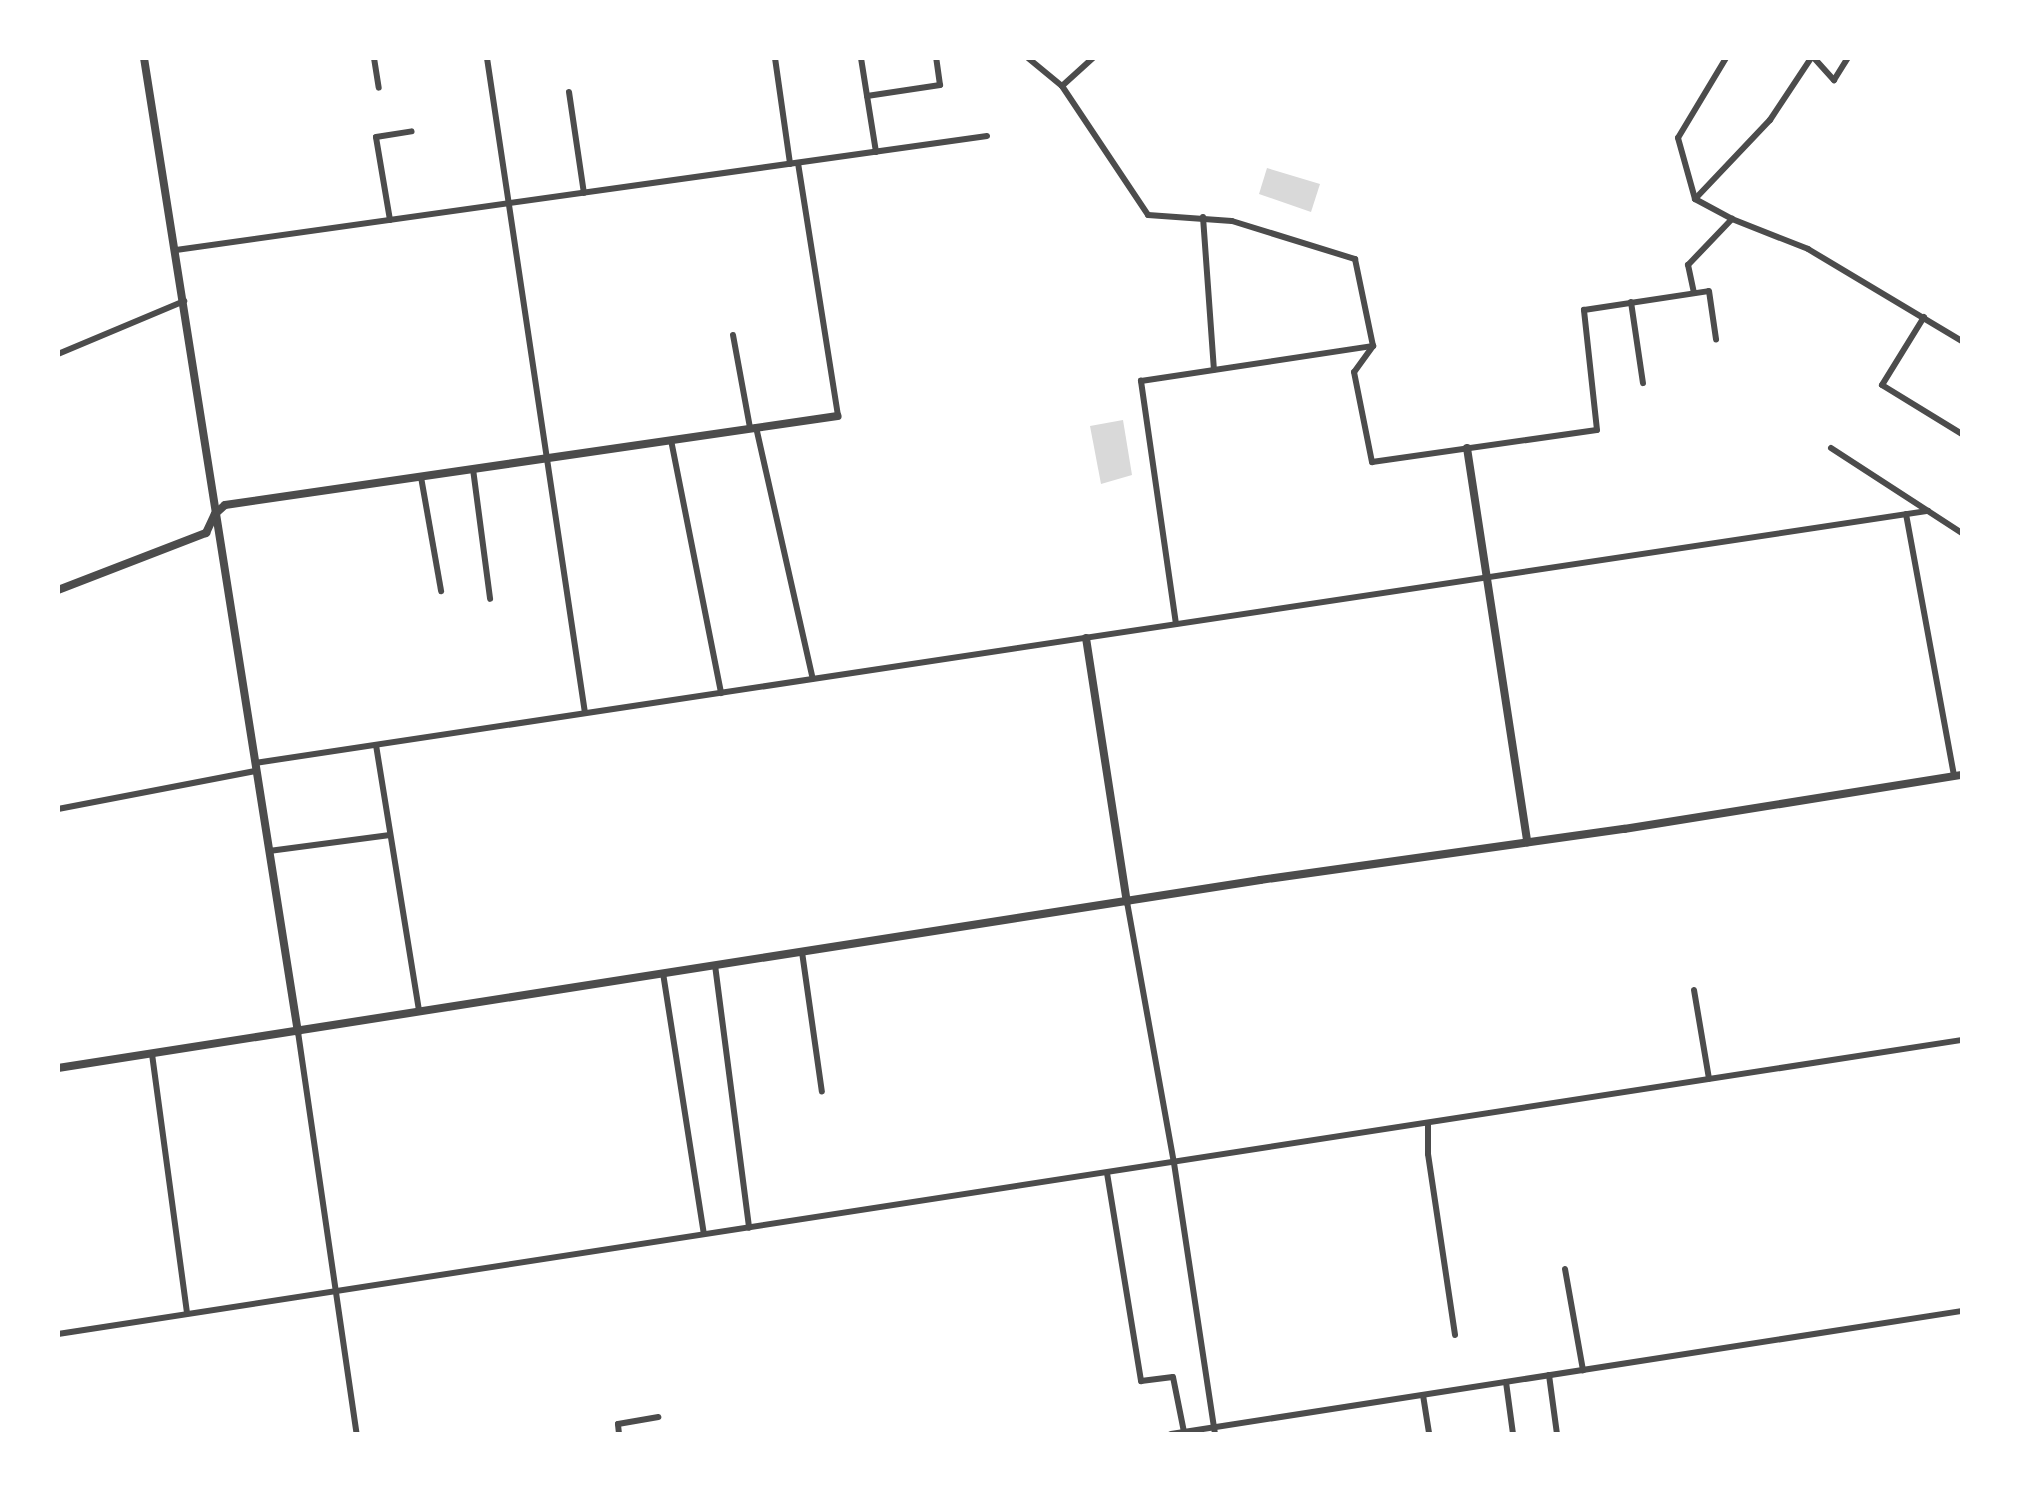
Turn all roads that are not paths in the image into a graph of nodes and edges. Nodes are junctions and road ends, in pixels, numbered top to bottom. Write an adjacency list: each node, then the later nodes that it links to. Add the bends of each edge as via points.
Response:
1 (144, 58): 27 (street)
2 (374, 58): 13 (street)
3 (487, 58): 23 (street)
4 (775, 58): 20 (street)
5 (861, 58): 15 (street)
6 (936, 58): 15 (street, via 940,85)
7 (1028, 58): 12 (street)
8 (1093, 58): 12 (street)
9 (1726, 58): 22 (street, via 1678,138)
10 (1812, 58): 11 (street, via 1834,80); 22 (street, via 1770,120)
11 (1848, 58)
12 (1062, 86): 24 (street, via 1148,215)
13 (379, 88)
14 (569, 92): 21 (street)
15 (867, 96): 18 (street)
16 (412, 131): 26 (street, via 376,137)
17 (987, 136): 18 (street)
18 (876, 152): 19 (street)
19 (798, 163): 20 (street); 39 (street)
20 (790, 164): 21 (street)
21 (584, 193): 23 (street)
22 (1695, 199): 25 (street)
23 (509, 203): 26 (street); 45 (street)
24 (1203, 217): 35 (street, via 1355,259); 37 (street)
25 (1732, 219): 28 (street, via 1688,265); 31 (street, via 1808,249)
26 (390, 220): 27 (street)
27 (176, 250): 29 (street)
28 (1694, 293): 30 (street); 33 (street, via 1709,291)
29 (184, 301): 36 (street); 49 (street)
30 (1631, 302): 38 (street); 43 (street, via 1584,310 1597,430)
31 (1924, 317): 34 (street); 41 (street, via 1882,385)
32 (733, 335): 40 (street)
33 (1716, 339)
34 (1962, 341)
35 (1373, 346): 37 (street); 43 (street, via 1354,372 1372,462)
36 (58, 354)
37 (1214, 370): 56 (street, via 1141,381)
38 (1643, 383)
39 (838, 416): 40 (street)
40 (753, 427): 42 (street); 58 (street)
41 (1962, 434)
42 (671, 440): 45 (street); 59 (street)
43 (1467, 448): 52 (street)
44 (1831, 448): 48 (street)
45 (547, 458): 46 (street); 60 (street)
46 (473, 469): 47 (street); 55 (street)
47 (421, 477): 49 (street, via 225,505); 54 (street)
48 (1928, 511): 50 (street); 51 (street)
49 (215, 514): 53 (street, via 206,533); 62 (street)
50 (1906, 514): 52 (street); 63 (street)
51 (1962, 533)
52 (1487, 577): 56 (street); 66 (street)
53 (58, 590)
54 (441, 591)
55 (490, 599)
56 (1176, 624): 57 (street)
57 (1086, 638): 58 (street); 68 (street)
58 (813, 679): 59 (street)
59 (721, 693): 60 (street)
60 (585, 713): 61 (street)
61 (376, 745): 62 (street); 65 (street)
62 (256, 767): 64 (street); 67 (street)
63 (1958, 776): 66 (street)
64 (58, 809)
65 (390, 835): 67 (street); 73 (street)
66 (1527, 842): 68 (street)
67 (269, 851): 74 (street)
68 (1127, 902): 69 (street); 81 (street)
69 (802, 952): 70 (street); 79 (street)
70 (715, 965): 71 (street); 83 (street)
71 (663, 973): 73 (street); 84 (street)
72 (1694, 990): 78 (street)
73 (419, 1011): 74 (street)
74 (298, 1032): 76 (street); 86 (street)
75 (1962, 1040): 78 (street)
76 (152, 1054): 77 (street); 88 (street)
77 (58, 1068)
78 (1709, 1079): 80 (street)
79 (822, 1092)
80 (1428, 1124): 81 (street); 90 (street)
81 (1174, 1163): 82 (street); 96 (street)
82 (1107, 1173): 83 (street); 97 (street, via 1141,1381 1173,1377)
83 (749, 1228): 84 (street)
84 (704, 1234): 86 (street)
85 (1565, 1269): 91 (street)
86 (334, 1291): 88 (street); 98 (street)
87 (1962, 1311): 91 (street)
88 (187, 1314): 89 (street)
89 (58, 1334)
90 (1455, 1335)
91 (1583, 1370): 92 (street)
92 (1549, 1375): 93 (street); 103 (street)
93 (1506, 1382): 94 (street); 102 (street)
94 (1423, 1395): 96 (street); 101 (street)
95 (658, 1417): 99 (street, via 618,1424)
96 (1215, 1431): 97 (street)
97 (1184, 1432): 100 (street)
98 (357, 1434)
99 (619, 1434)
100 (1171, 1434)
101 (1429, 1434)
102 (1513, 1434)
103 (1557, 1434)

